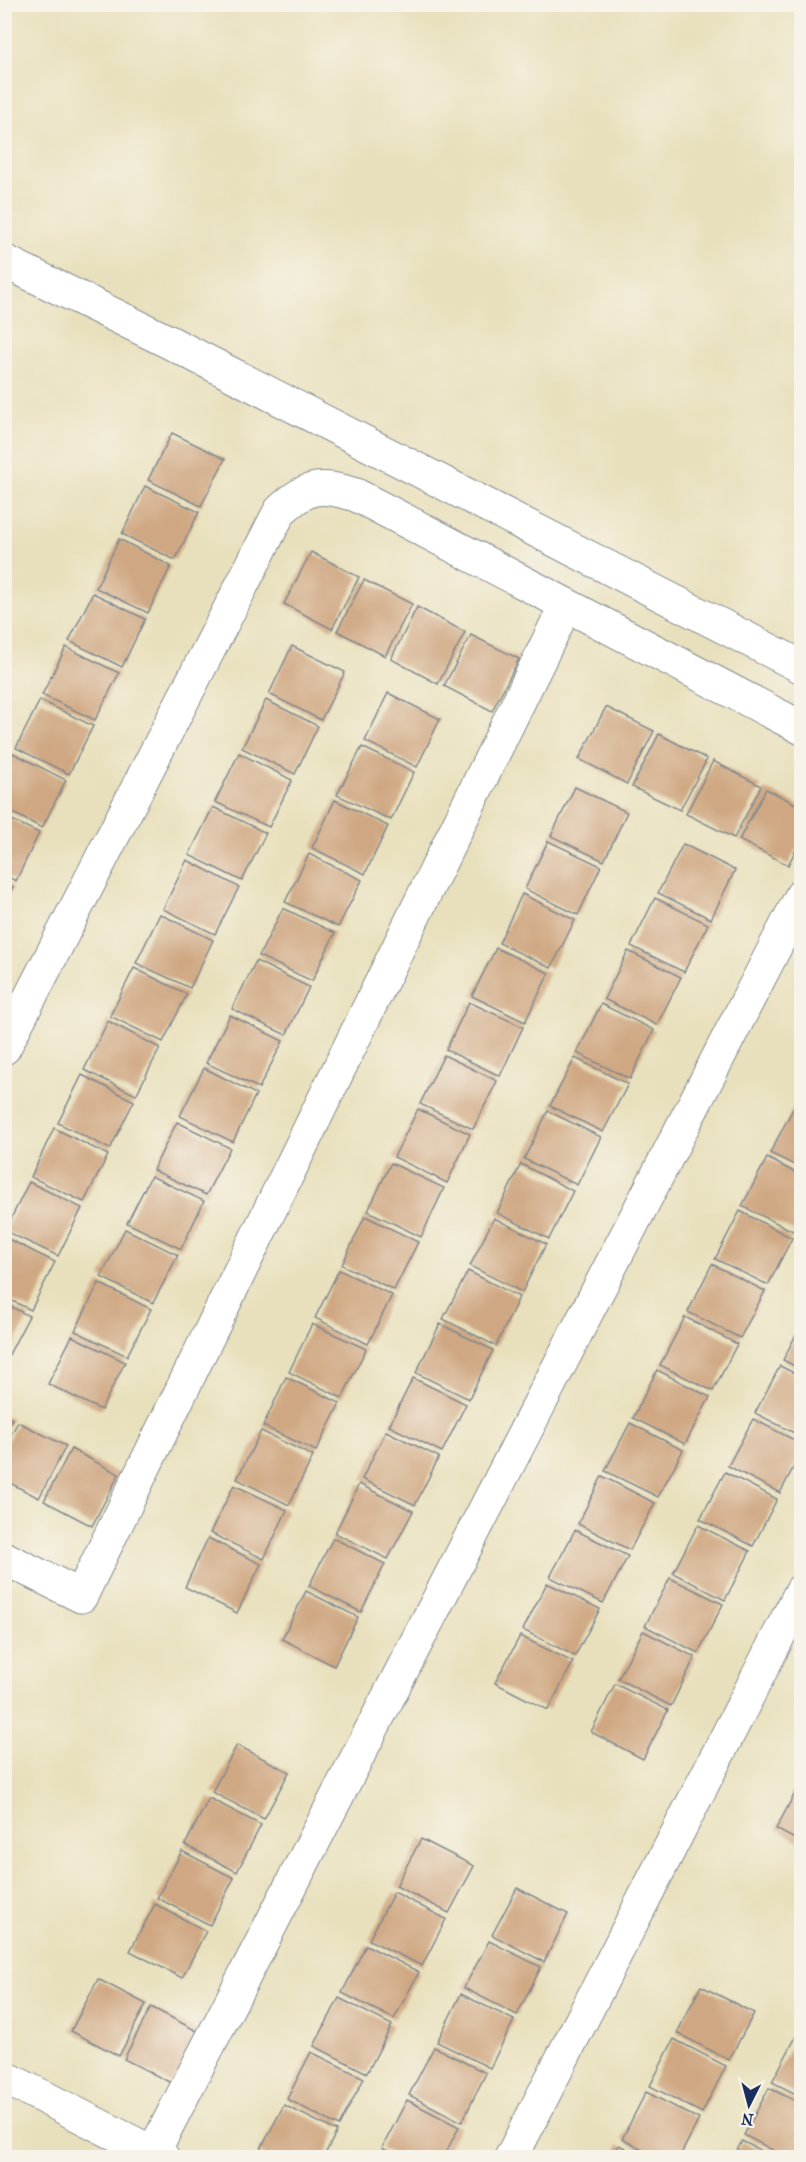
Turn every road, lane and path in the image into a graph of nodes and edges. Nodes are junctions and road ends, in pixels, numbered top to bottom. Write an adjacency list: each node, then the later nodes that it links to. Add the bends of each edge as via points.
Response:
1 (4, 261): 3 (street, via 178,346)
2 (566, 605): 4 (street); 6 (street, via 356,495 333,488 311,489 294,498 280,511); 7 (street, via 81,1596)
3 (801, 667)
4 (801, 728)
5 (801, 895): 10 (street)
6 (4, 1048)
7 (4, 1558)
8 (801, 1590): 11 (street)
9 (4, 2077): 10 (street)
10 (158, 2155)
11 (512, 2157)

